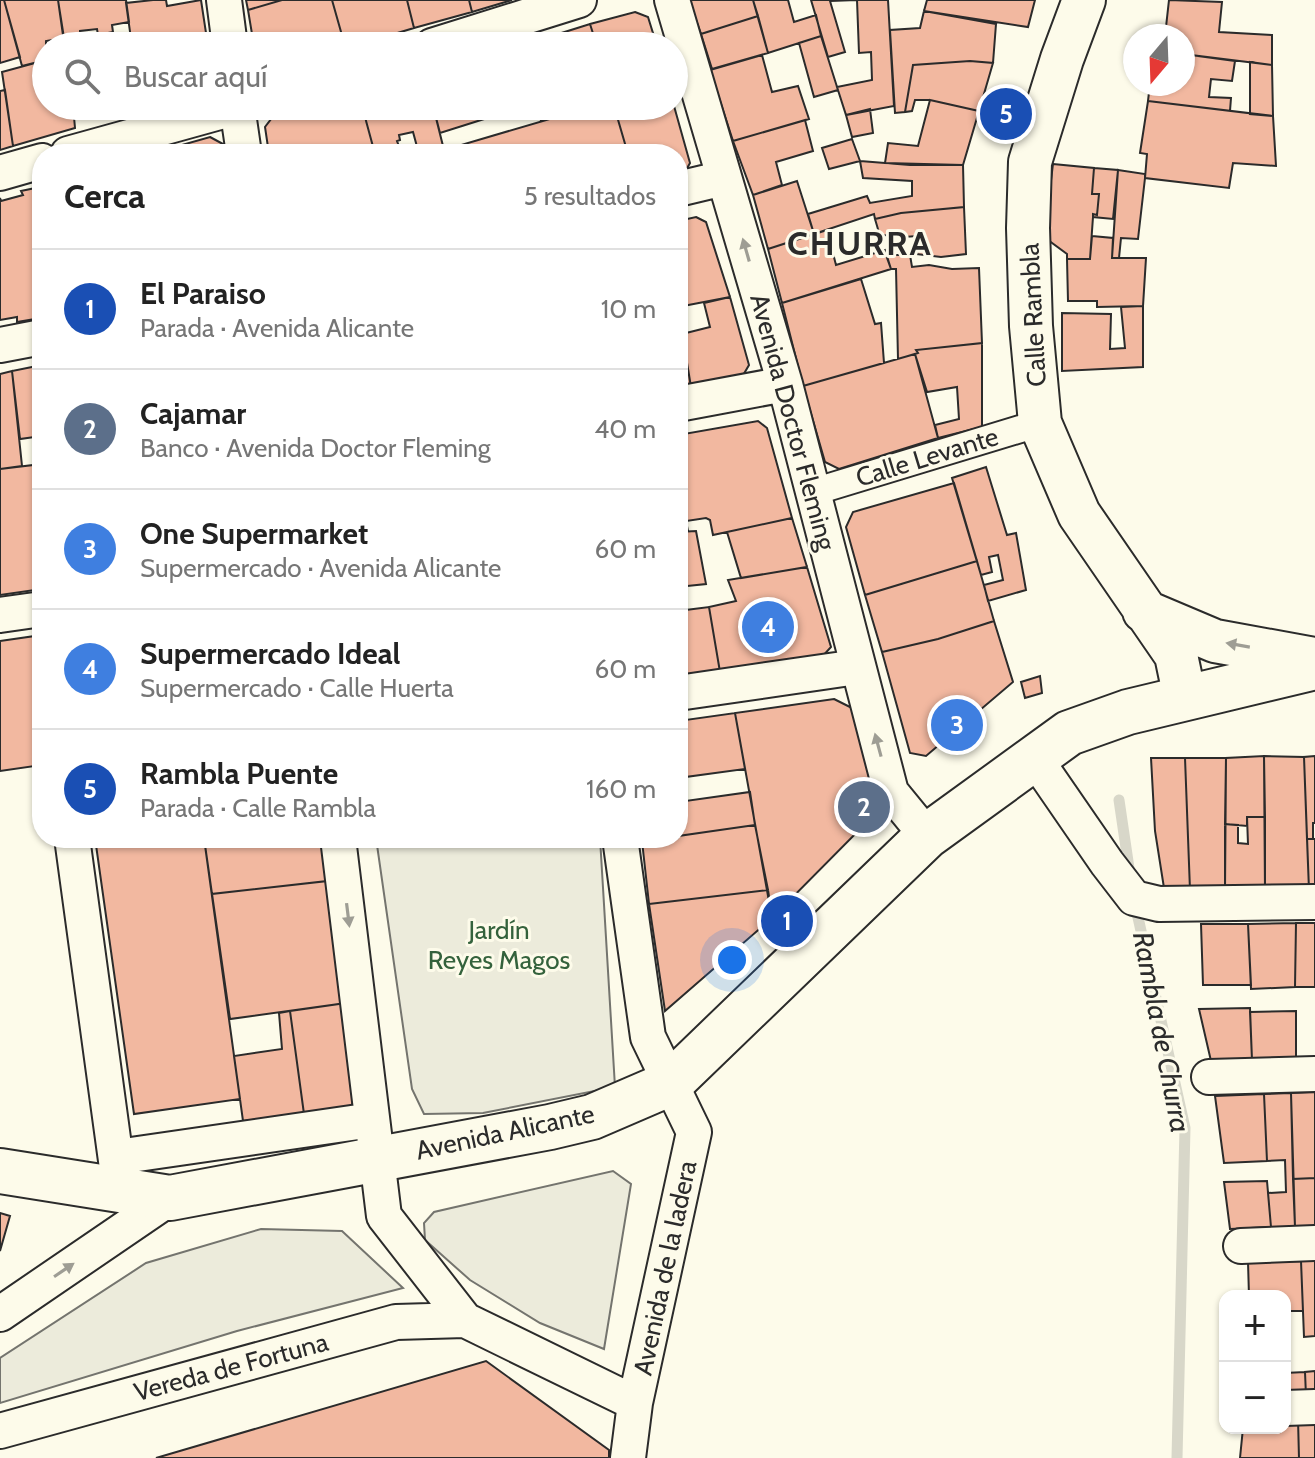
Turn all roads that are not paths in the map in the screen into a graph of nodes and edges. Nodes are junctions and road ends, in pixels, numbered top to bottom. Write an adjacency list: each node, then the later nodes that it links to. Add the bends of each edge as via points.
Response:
1 (224, 0): 5 (street)
2 (579, 0): 6 (street)
3 (672, 0): 7 (street, Avenida Doctor Fleming)
4 (1084, 0): 21 (street, Calle Rambla, via 1030,162 1031,312)
5 (228, 32)
6 (477, 32)
7 (681, 32)
8 (688, 55): 15 (street, Avenida Doctor Fleming)
9 (188, 120): 11 (street)
10 (240, 120): 12 (street)
11 (103, 144)
12 (243, 144)
13 (32, 164): 14 (street)
14 (0, 173)
15 (724, 178): 16 (street); 19 (street, Avenida Doctor Fleming, one-way to 15)
16 (688, 187)
17 (32, 339): 18 (street)
18 (0, 345)
19 (785, 384): 20 (street); 22 (street, Avenida Doctor Fleming)
20 (688, 402)
21 (1040, 423): 22 (street, Calle Levante); 24 (street, Calle Rambla, via 1079,514)
22 (813, 492): 27 (street, Avenida Doctor Fleming)
23 (32, 610): 25 (street)
24 (1143, 611): 26 (street, one-way to 24, via 1215,641); 32 (street, Calle Rambla, via 1176,655)
25 (0, 615)
26 (1315, 659)
27 (857, 667): 30 (street); 34 (street, Avenida Doctor Fleming, one-way to 27, via 891,792)
28 (1315, 667): 29 (main road)
29 (1227, 687): 31 (main road); 32 (main road)
30 (688, 692)
31 (1315, 697)
32 (1185, 698): 33 (main road, Avenida Alicante, via 1128,712)
33 (1051, 745): 34 (main road, Avenida Alicante); 38 (street, via 1107,863 1134,898 1159,904)
34 (927, 836): 41 (main road, Avenida Alicante)
35 (73, 848): 44 (street)
36 (339, 848): 42 (street, one-way to 42)
37 (621, 848): 41 (street, Avenida de la ladera, via 648,1037)
38 (1315, 902)
39 (1315, 1074): 40 (street)
40 (1209, 1077)
41 (671, 1083): 42 (main road, Avenida Alicante, via 592,1117 550,1127); 50 (street, Avenida de la ladera, via 694,1132)
42 (374, 1140): 44 (street); 45 (main road, Avenida Alicante); 49 (street, via 384,1216)
43 (0, 1171): 44 (main road, Avenida Alicante)
44 (119, 1174): 45 (main road, Avenida Alicante)
45 (170, 1198): 48 (street, one-way to 45)
46 (1315, 1243): 47 (street)
47 (1241, 1246)
48 (0, 1314)
49 (465, 1320): 50 (street); 53 (street, Vereda de Fortuna, via 396,1322)
50 (635, 1403): 54 (street, Avenida de la ladera)
51 (1315, 1407): 52 (street)
52 (1291, 1408)
53 (0, 1431)
54 (628, 1458)

